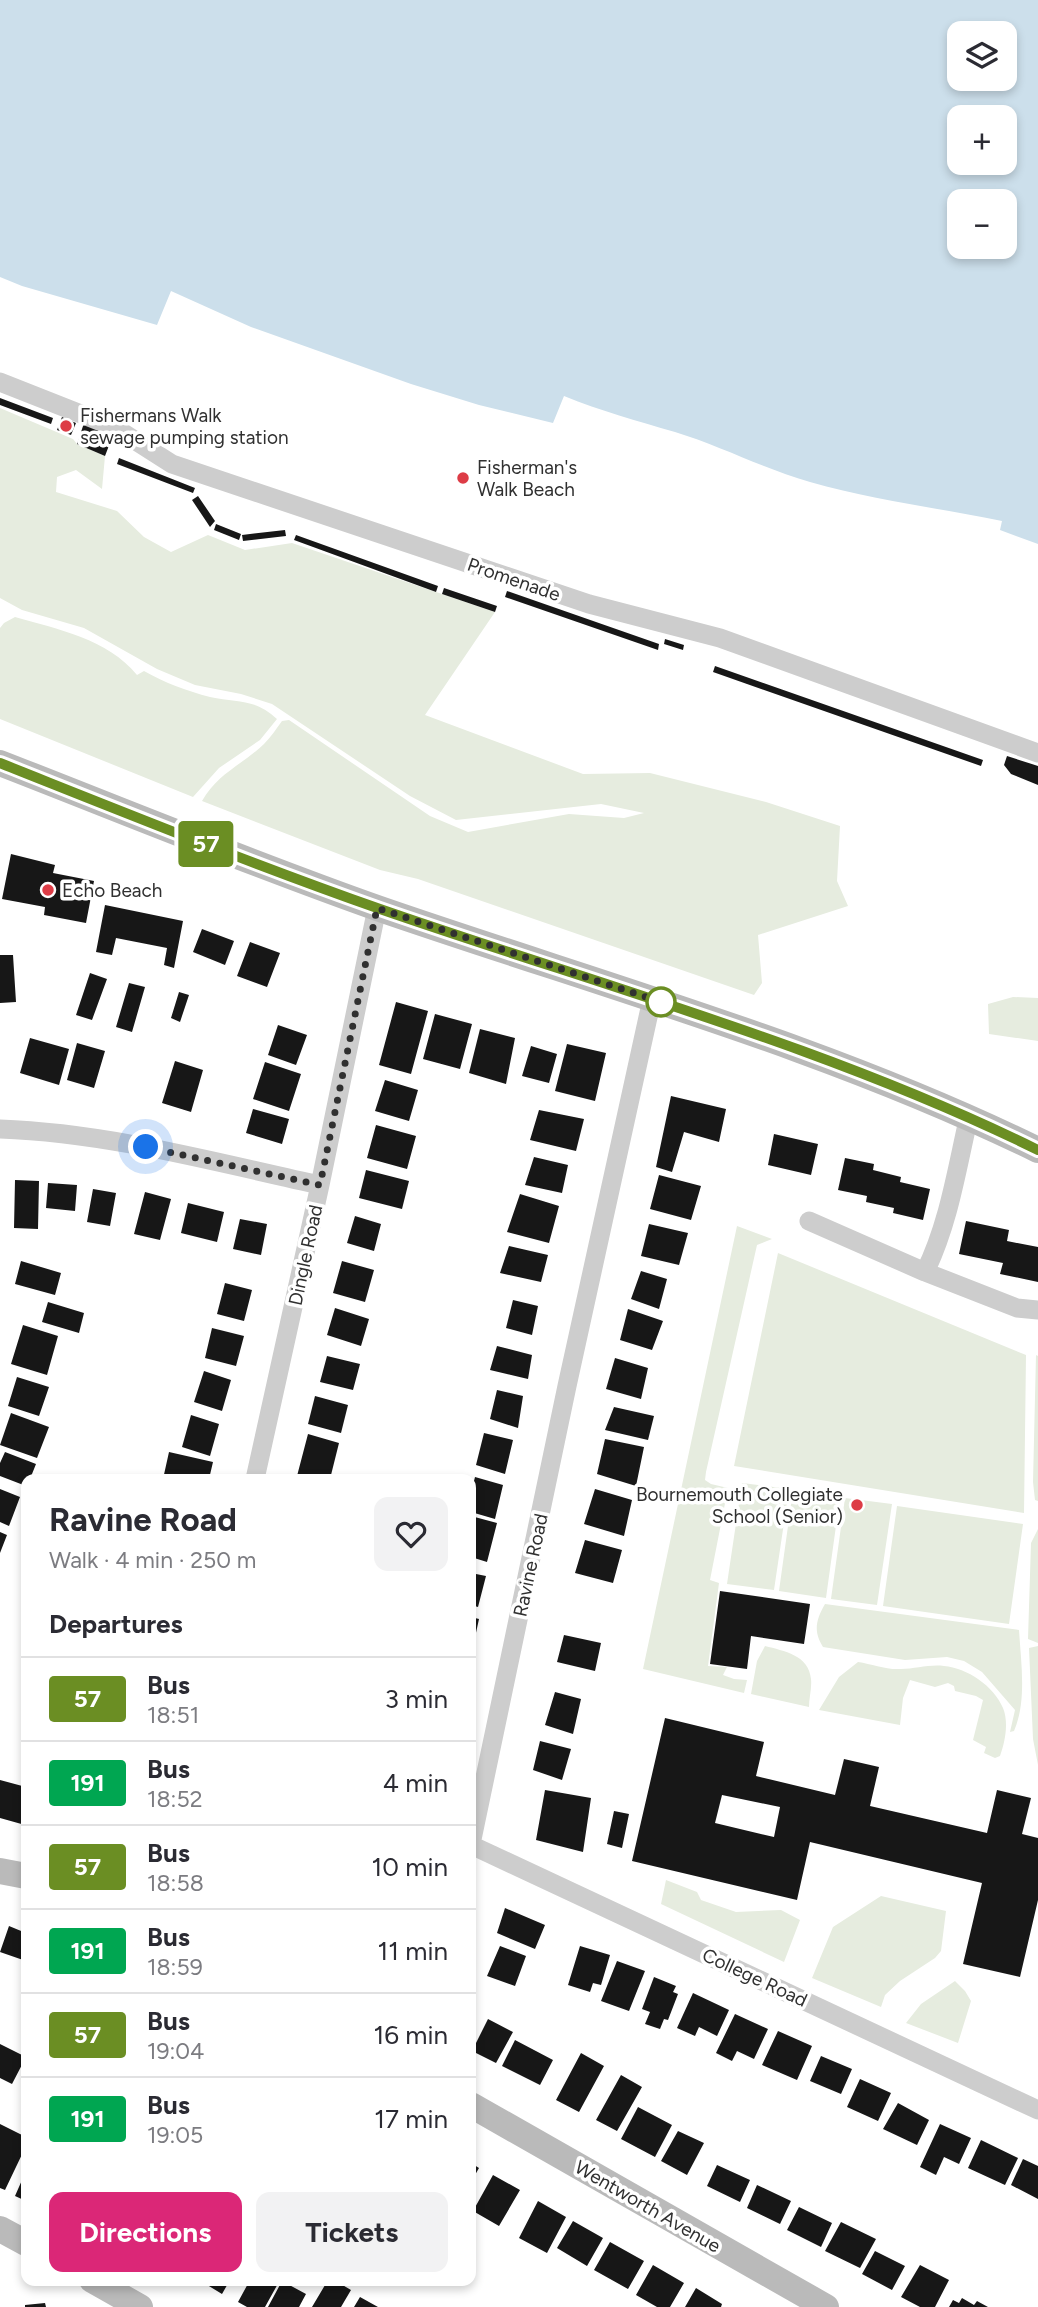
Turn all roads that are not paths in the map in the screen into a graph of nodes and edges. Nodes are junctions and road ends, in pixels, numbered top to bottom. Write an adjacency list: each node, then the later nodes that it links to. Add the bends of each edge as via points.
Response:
1 (0, 382): 2 (street, Promenade, via 114,427 172,464 589,604 720,638)
2 (1038, 753)
3 (0, 763): 4 (street)
4 (377, 908): 5 (street); 9 (street, Dingle Road)
5 (652, 999): 6 (street, via 757,1034); 14 (street, Ravine Road)
6 (969, 1116): 8 (street); 11 (street, via 944,1225)
7 (0, 1129): 9 (street, via 120,1141)
8 (1038, 1150)
9 (320, 1185): 13 (street, Dingle Road)
10 (809, 1221): 11 (street)
11 (925, 1272): 12 (street, via 1017,1308)
12 (1038, 1310)
13 (256, 1474)
14 (476, 1820)
15 (476, 1846): 19 (street, College Road)
16 (0, 1871): 17 (street)
17 (21, 1875)
18 (476, 2108): 24 (street, Wentworth Avenue)
19 (1038, 2110)
20 (0, 2228): 21 (street)
21 (21, 2240)
22 (103, 2286): 23 (street)
23 (140, 2307)
24 (826, 2307)

